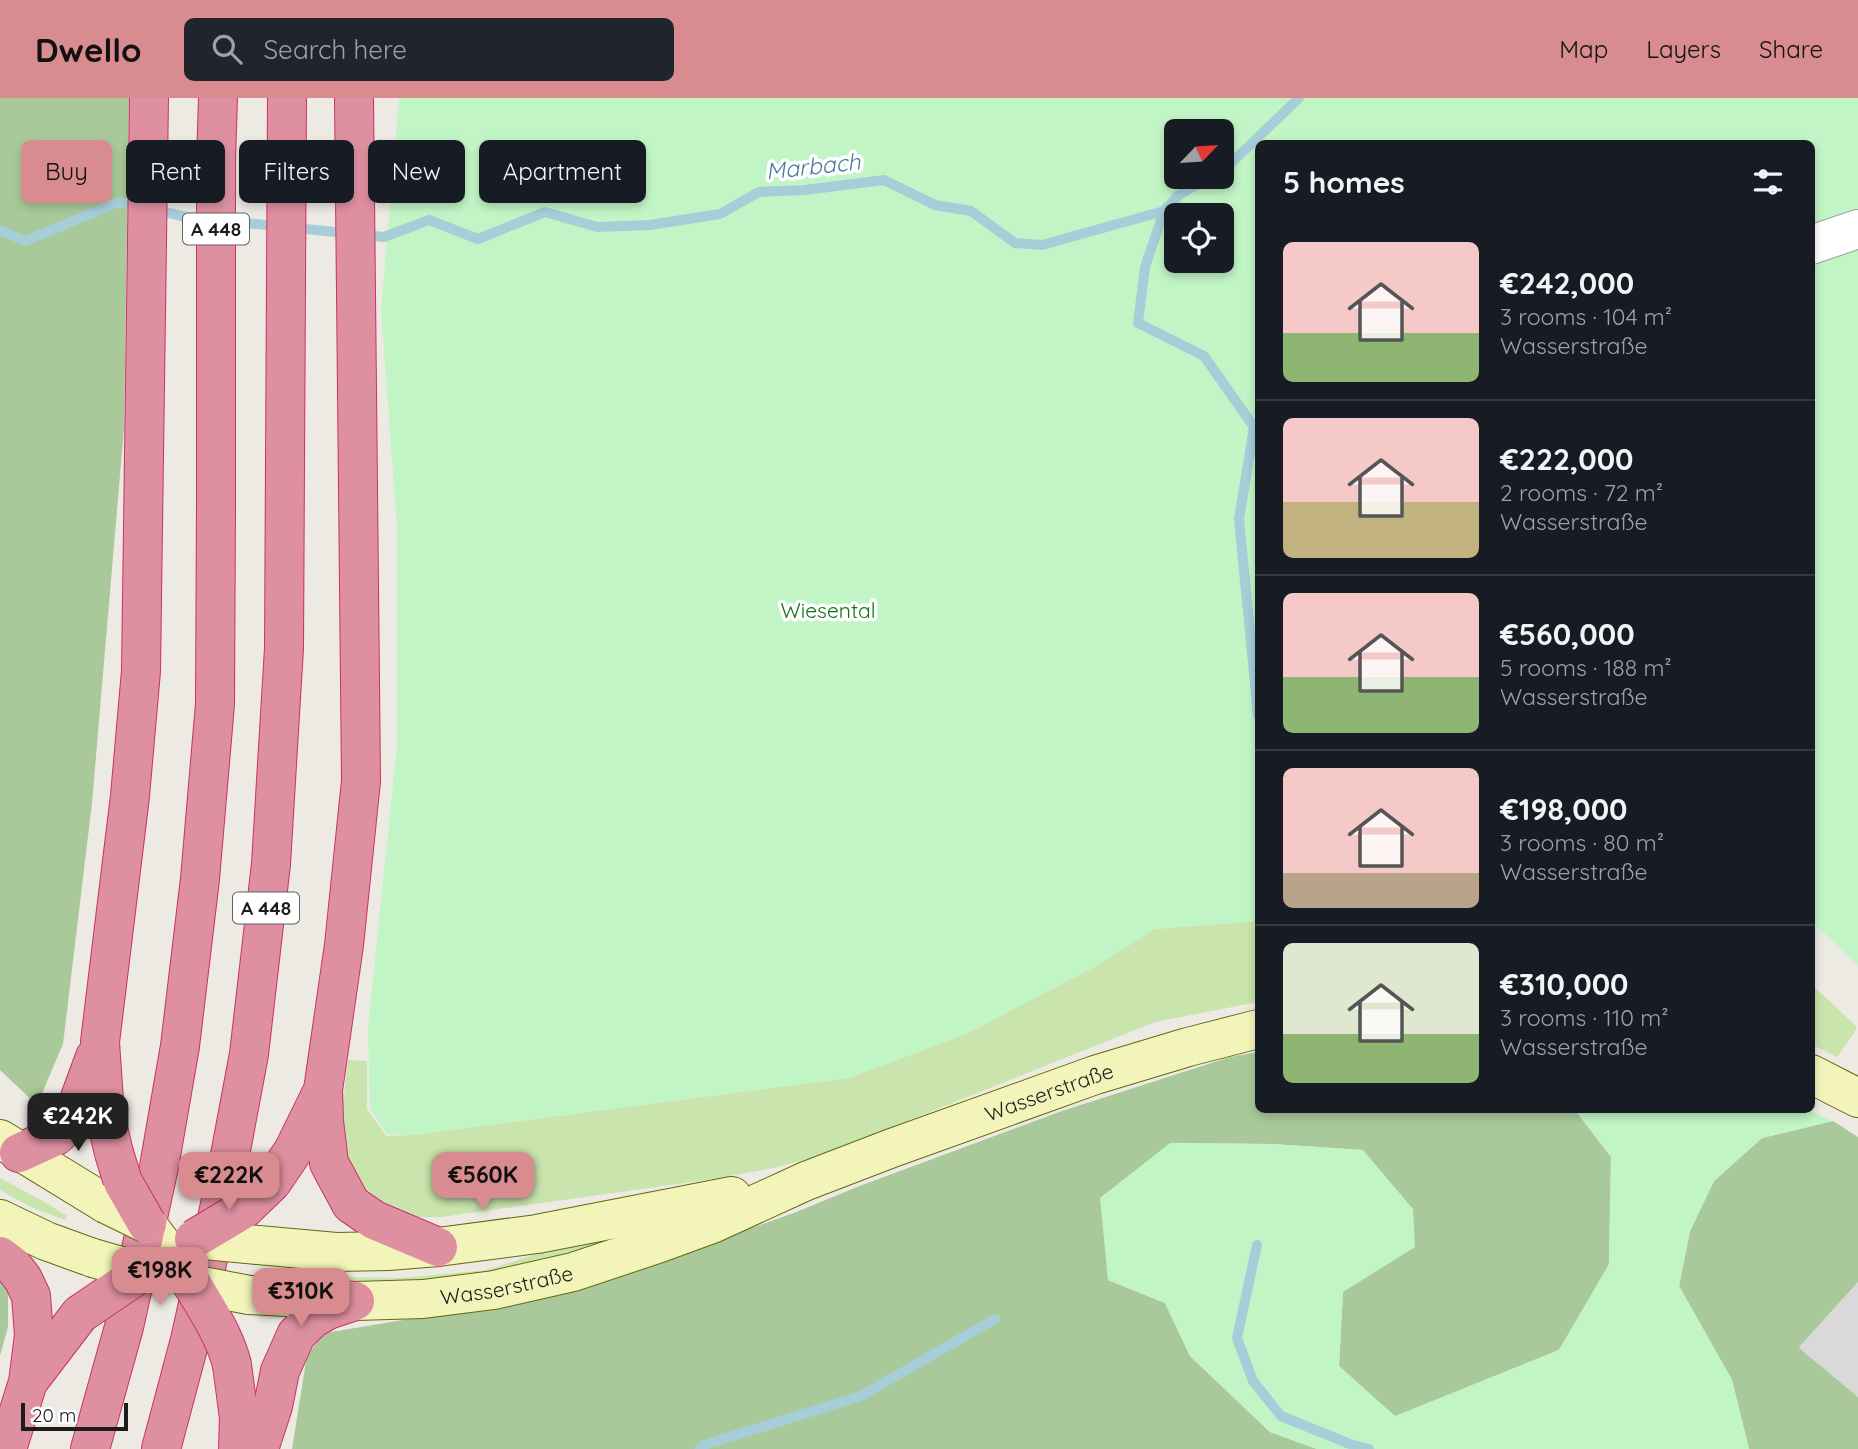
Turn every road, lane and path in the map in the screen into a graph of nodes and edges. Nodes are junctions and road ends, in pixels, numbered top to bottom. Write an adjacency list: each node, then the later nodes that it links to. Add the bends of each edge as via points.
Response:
1 (149, 98): 8 (highway, via 141,671 131,796)
2 (218, 98): 22 (highway, A 448, via 215,704 200,879 180,1046 159,1167 124,1327)
3 (287, 98): 23 (highway, A 448, via 284,648 271,864 253,1027 225,1182)
4 (354, 98): 10 (highway, via 361,781)
5 (1858, 229): 6 (street)
6 (1815, 244)
7 (1255, 1030): 13 (main road, Wasserstraße, via 1095,1075)
8 (100, 1042): 12 (highway, via 71,1122 56,1136); 15 (highway, bridge, via 105,1115 114,1153 123,1182)
9 (1815, 1076): 11 (main road)
10 (323, 1090): 16 (highway, via 329,1163 351,1204 374,1220); 18 (highway, bridge, via 272,1182)
11 (1858, 1098)
12 (10, 1146): 15 (main road, Wasserstraße, bridge)
13 (806, 1181): 16 (main road, Wasserstraße, via 562,1230); 19 (main road, Wasserstraße, via 712,1224 573,1272 494,1290)
14 (0, 1219): 18 (main road, Wasserstraße, bridge, via 93,1258)
15 (147, 1224): 18 (main road, Wasserstraße)
16 (438, 1247): 18 (main road, Wasserstraße, bridge, via 336,1252 258,1245)
17 (0, 1256): 20 (highway, via 13,1266 31,1296 34,1335)
18 (175, 1262): 19 (main road, Wasserstraße, bridge, via 249,1295); 20 (highway, bridge, via 80,1314); 24 (highway, bridge, via 229,1353 239,1418)
19 (355, 1301): 25 (highway, via 312,1319 296,1335 279,1371)
20 (29, 1382): 21 (highway)
21 (7, 1449)
22 (90, 1449)
23 (161, 1449)
24 (237, 1449)
25 (259, 1449)

